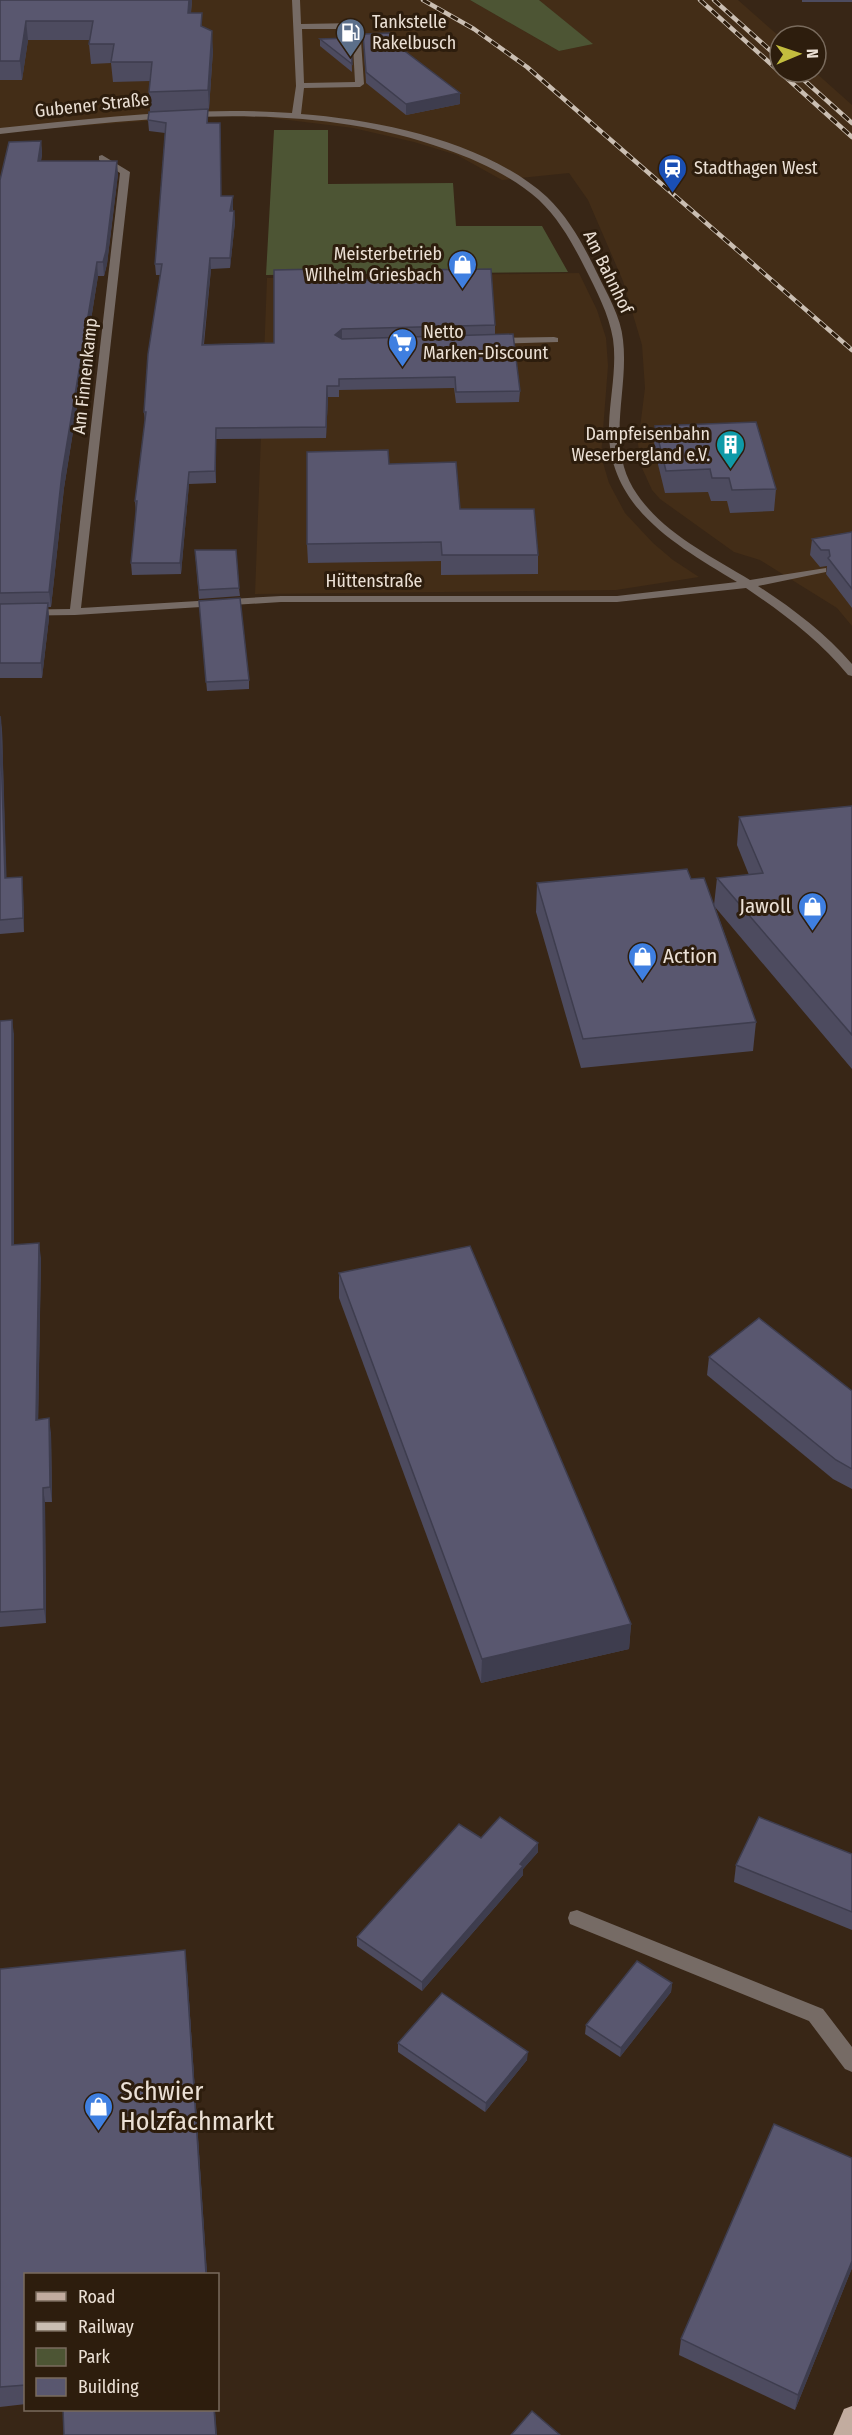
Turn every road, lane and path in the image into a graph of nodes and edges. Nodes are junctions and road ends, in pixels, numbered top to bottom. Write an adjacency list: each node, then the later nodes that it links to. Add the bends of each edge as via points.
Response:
1 (296, 0): 2 (street)
2 (297, 27): 3 (street); 3 (street, via 356,26 360,84)
3 (300, 86): 4 (street)
4 (296, 115): 5 (street, Gubener Straße, via 214,112); 10 (street, Am Bahnhof, via 382,128 455,149 516,179 544,201 564,224 612,317 621,365 614,452 625,484 645,514 678,541)
5 (0, 131)
6 (102, 158): 11 (street, Am Finnenkamp, via 125,172)
7 (554, 340): 8 (street)
8 (483, 341)
9 (822, 570): 10 (street, Hüttenstraße)
10 (748, 584): 11 (street, Hüttenstraße, via 617,599 281,599); 13 (street, Am Bahnhof, via 803,623)
11 (75, 612): 12 (street, Hüttenstraße)
12 (0, 613)
13 (852, 672)
14 (577, 1918): 15 (street, via 816,2015)
15 (852, 2063)
16 (852, 2417): 17 (main road)
17 (843, 2435)

